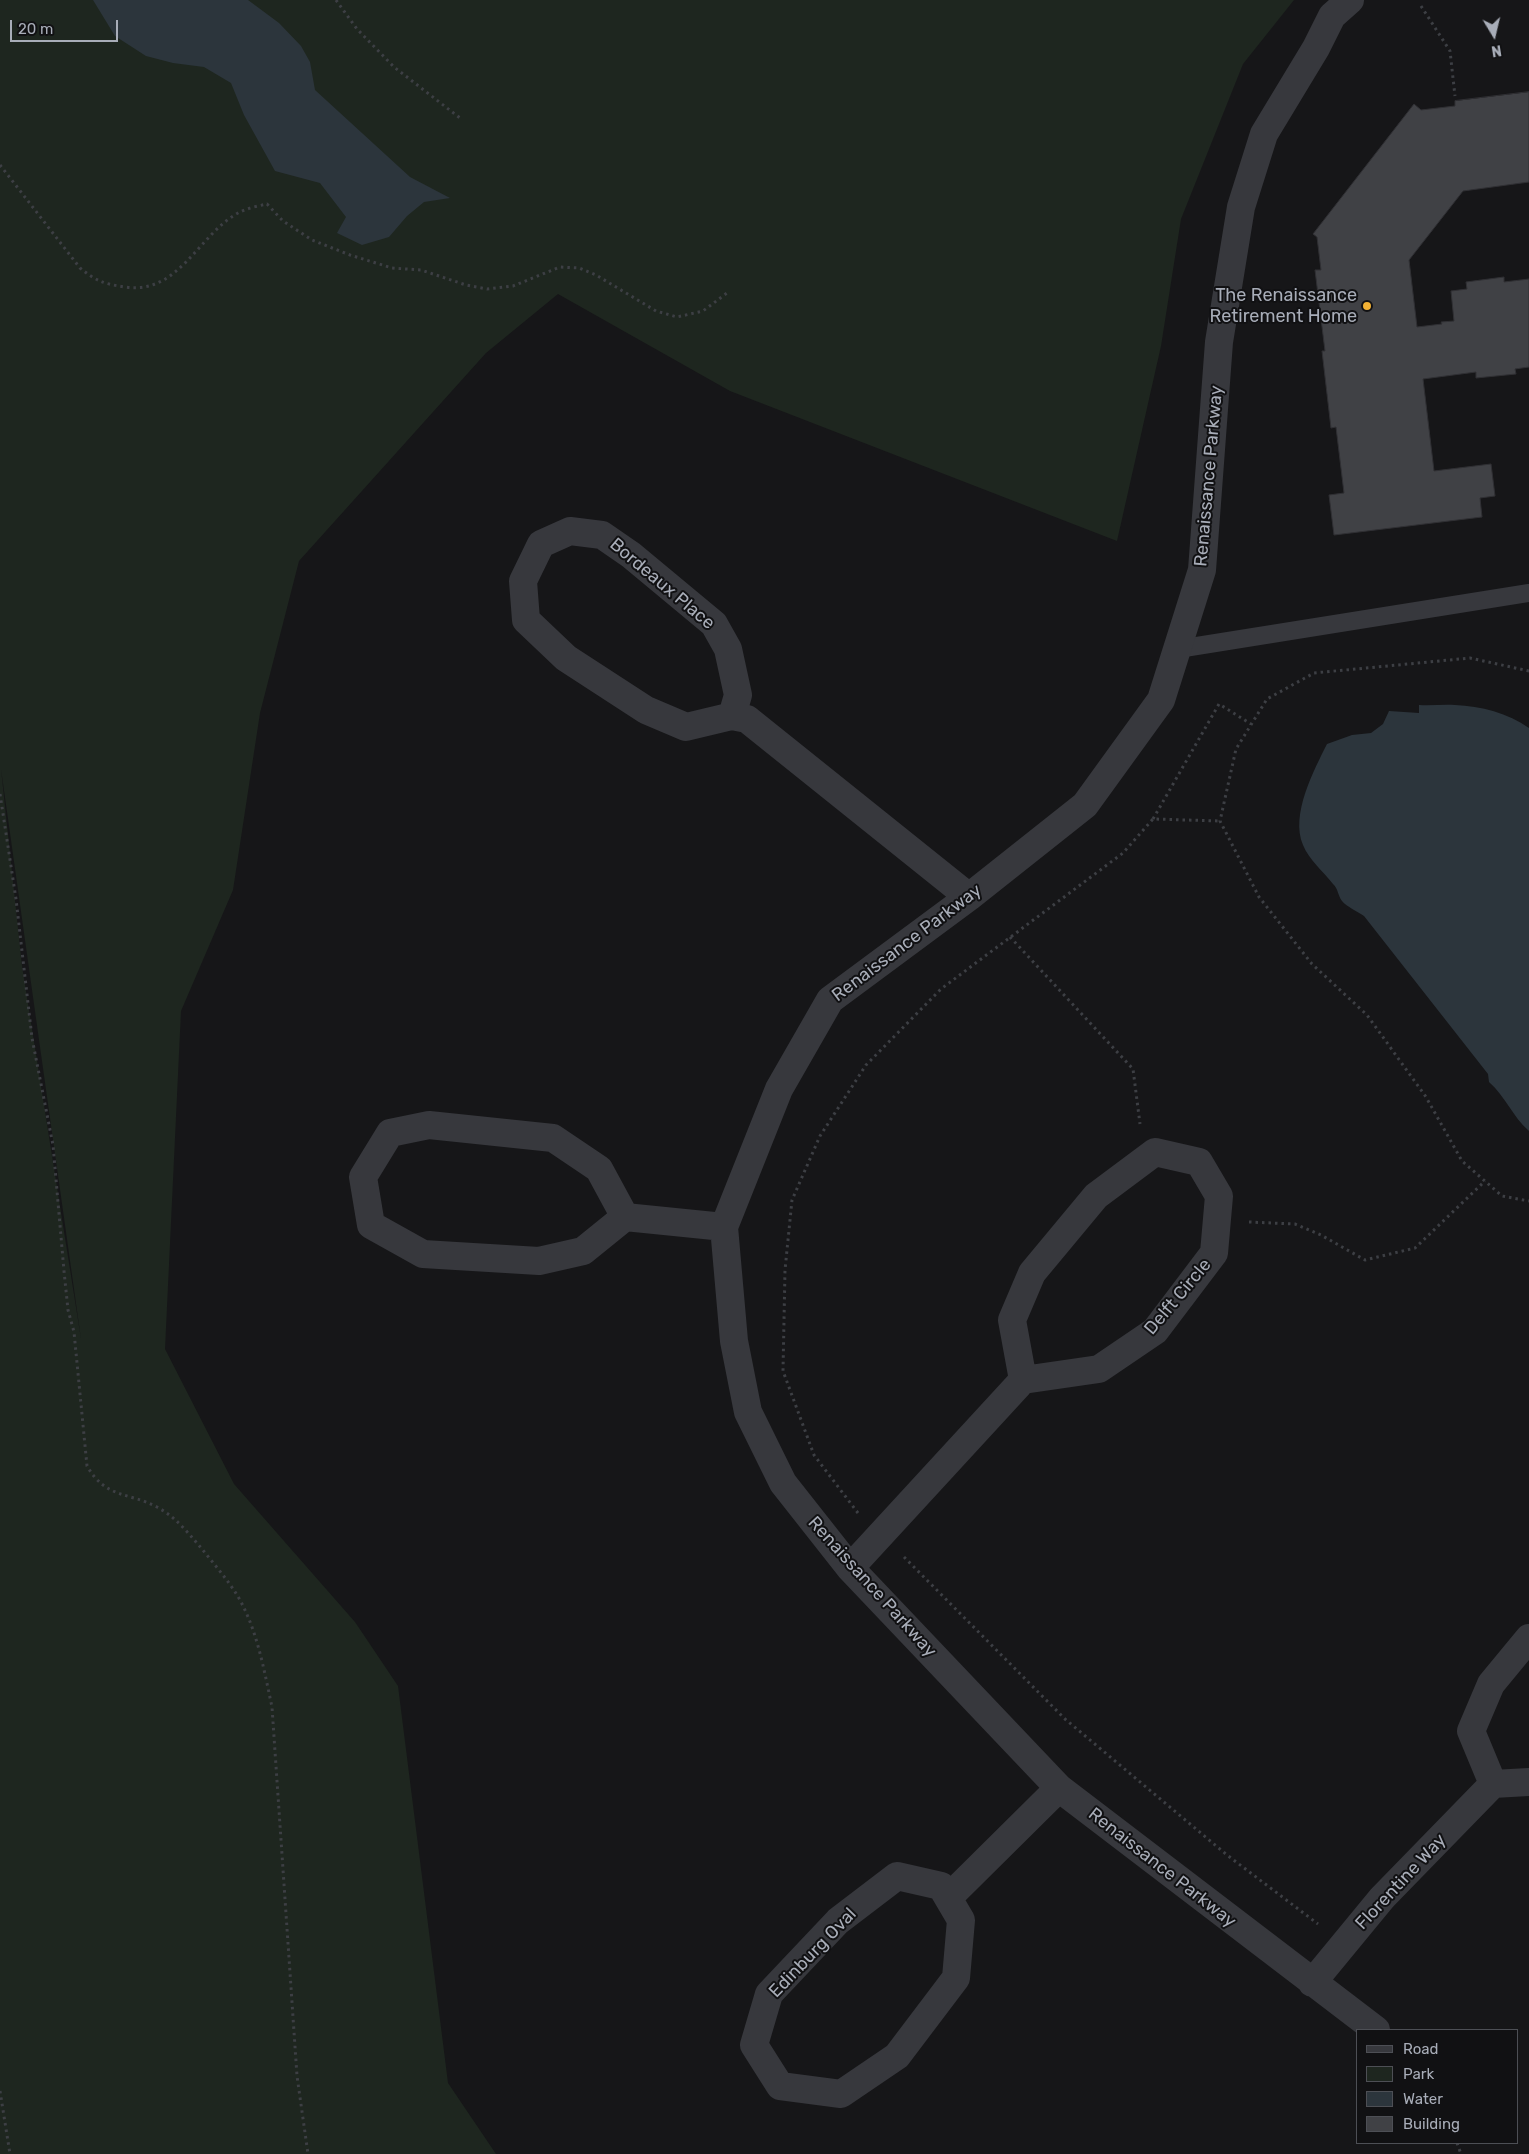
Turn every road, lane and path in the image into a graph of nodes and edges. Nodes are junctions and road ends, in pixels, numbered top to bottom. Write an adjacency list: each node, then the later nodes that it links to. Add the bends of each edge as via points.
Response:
1 (336, 0): 5 (path, via 357,29 394,66)
2 (1350, 0): 9 (street, Renaissance Parkway, via 1332,16 1264,134 1241,207 1220,342 1202,570)
3 (1421, 6): 4 (path, via 1450,51)
4 (1455, 96)
5 (460, 118)
6 (0, 165): 7 (path, via 80,268 97,282 115,286 135,289 157,284 176,272 238,213 267,204 283,221 312,240 392,268 421,270 466,286 487,289 513,286 560,267 579,268 656,311 677,317 703,311)
7 (728, 293)
8 (1529, 593): 9 (lane)
9 (1178, 649): 16 (street, Renaissance Parkway, via 1161,700 1085,804)
10 (1529, 671): 12 (path, via 1470,658 1314,672 1266,699)
11 (732, 716): 11 (street, Bordeaux Place, via 738,695 728,649 714,624 602,535 570,532 541,544 523,581 526,620 566,658 646,710 686,726); 16 (street, via 747,719)
12 (1251, 724): 14 (path, via 1219,704); 15 (path, via 1236,749)
13 (0, 794): 38 (path, via 32,1038 53,1145 87,1466 95,1480 111,1490 158,1507 183,1527 237,1595 253,1630 264,1668 272,1707 297,2076)
14 (1153, 819): 15 (path); 17 (path, via 1123,852)
15 (1220, 821): 19 (path, via 1259,897 1312,964 1367,1015 1426,1097 1462,1161)
16 (969, 897): 23 (street, Renaissance Parkway, via 830,1000 779,1089)
17 (1010, 936): 18 (path, via 1133,1069); 25 (path, via 941,989 866,1065 820,1136 792,1200 785,1270 783,1371 814,1455)
18 (1140, 1125)
19 (1485, 1181): 20 (path, via 1502,1196); 22 (path, via 1414,1248 1365,1260 1295,1224)
20 (1529, 1201)
21 (625, 1218): 21 (street, via 599,1170 553,1138 429,1125 390,1133 363,1177 371,1225 423,1254 538,1262 584,1251); 23 (street)
22 (1239, 1222)
23 (724, 1227): 27 (street, Renaissance Parkway, via 734,1341 748,1412 783,1484)
24 (1023, 1380): 24 (street, Delft Circle, via 1099,1369 1155,1331 1214,1253 1219,1196 1199,1162 1155,1152 1096,1196 1032,1273 1012,1320); 27 (street)
25 (859, 1514)
26 (899, 1551): 33 (path, via 1065,1720 1227,1855)
27 (850, 1568): 31 (street, Renaissance Parkway)
28 (1529, 1638): 30 (street, via 1490,1684 1470,1731)
29 (1529, 1782): 30 (street)
30 (1493, 1784): 34 (street, Florentine Way, via 1382,1898)
31 (1059, 1788): 32 (street); 34 (street, Renaissance Parkway)
32 (949, 1897): 32 (street, Edinburg Oval, via 941,1886 897,1876 838,1921 769,1994 754,2045 780,2086 841,2094 897,2056 956,1978 961,1920)
33 (1322, 1927)
34 (1312, 1983): 35 (street, Renaissance Parkway)
35 (1375, 2029)
36 (0, 2091): 37 (path)
37 (10, 2154)
38 (308, 2154)

